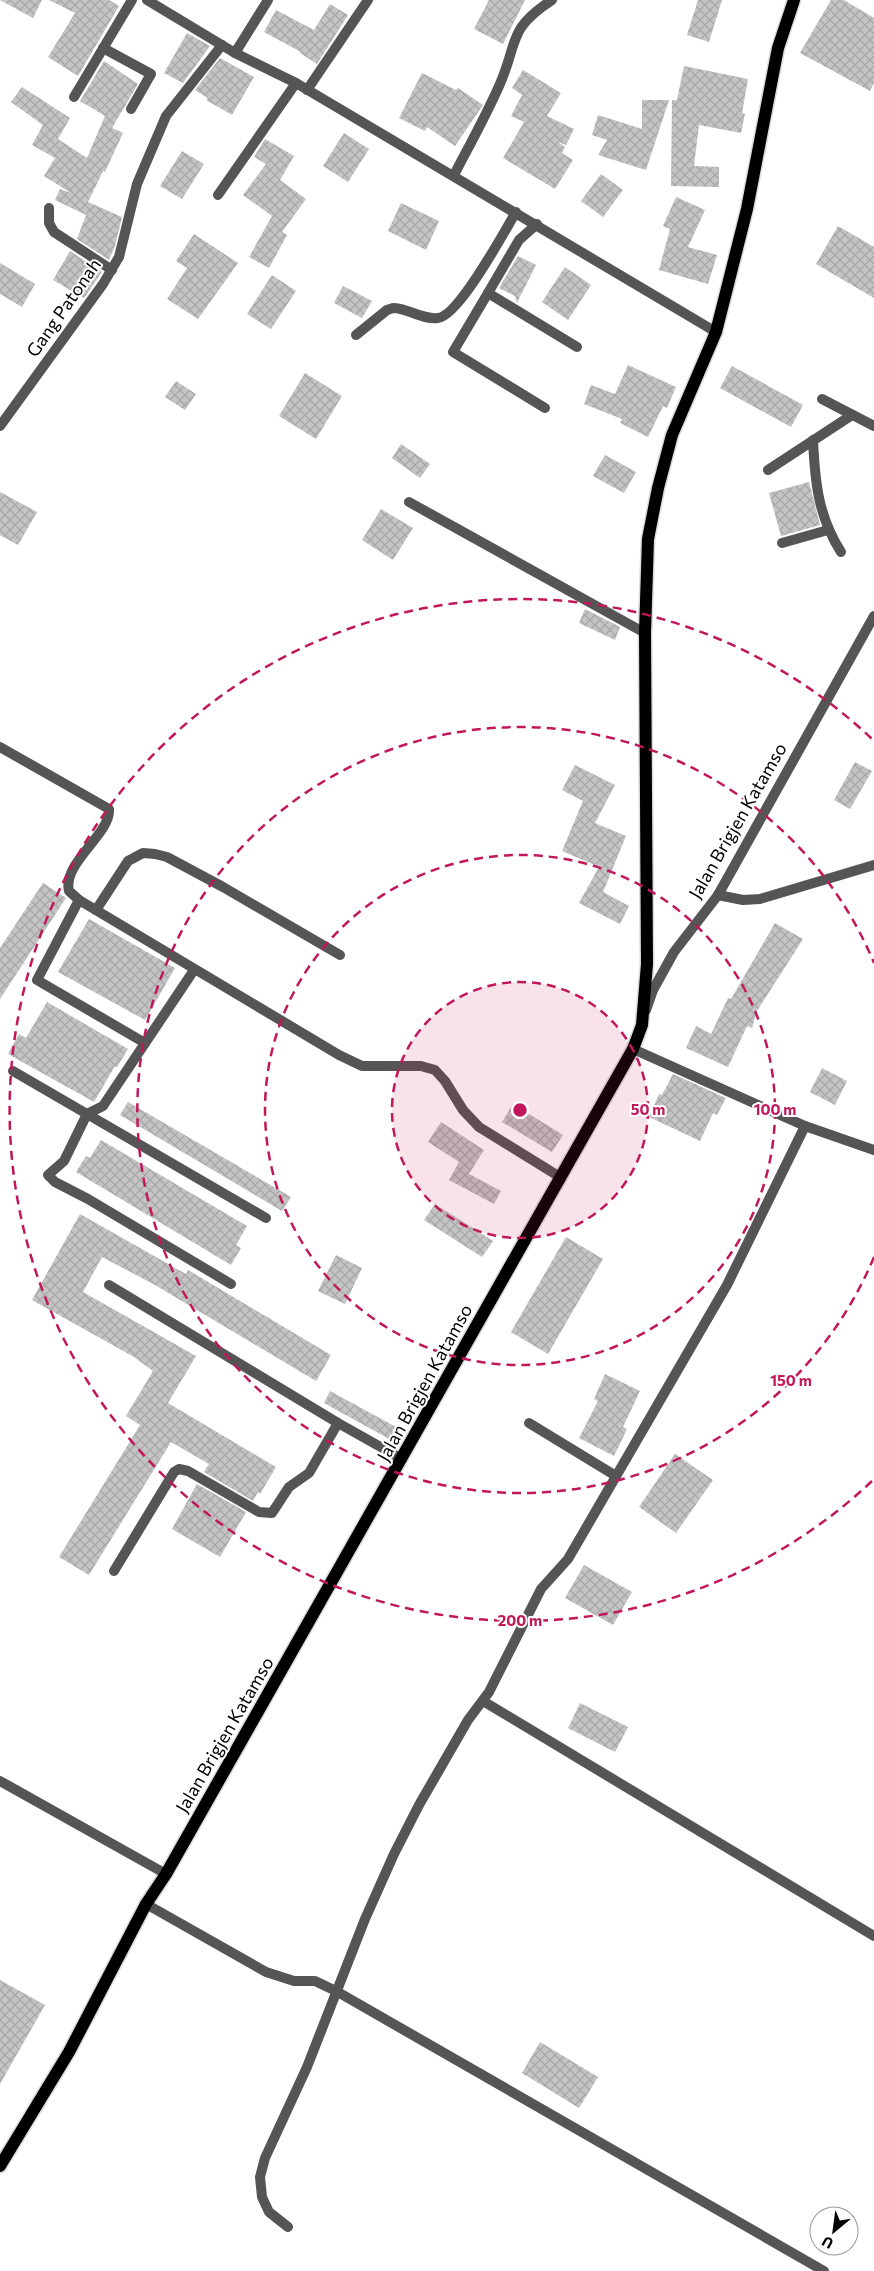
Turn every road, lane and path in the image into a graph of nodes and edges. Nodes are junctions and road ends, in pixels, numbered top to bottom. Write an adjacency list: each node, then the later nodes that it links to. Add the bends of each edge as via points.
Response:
1 (132, 0): 8 (street)
2 (147, 0): 7 (street)
3 (268, 0): 9 (street)
4 (368, 0): 11 (street)
5 (552, 0): 14 (street, via 525,20 517,32 499,86)
6 (794, 0): 21 (main road, via 778,48 747,210)
7 (222, 45): 9 (street); 19 (street, Gang Patonah, via 166,116 137,184 119,257)
8 (103, 48): 12 (street); 13 (street, via 151,74)
9 (236, 53): 10 (street)
10 (296, 83): 11 (street); 15 (street)
11 (307, 90): 14 (street)
12 (74, 97)
13 (131, 109)
14 (454, 176): 17 (street)
15 (218, 196)
16 (49, 208): 19 (street, via 49,223 54,232)
17 (516, 212): 18 (street); 22 (street, via 460,302 444,316 432,318 393,308)
18 (537, 224): 20 (street, via 519,240); 21 (street)
19 (112, 270): 27 (street, Gang Patonah)
20 (488, 294): 23 (street); 25 (street, via 453,352)
21 (716, 332): 36 (main road, via 672,435 658,488 648,539)
22 (356, 335)
23 (577, 347)
24 (822, 399): 26 (street)
25 (545, 408)
26 (852, 415): 28 (street); 29 (street)
27 (0, 426)
28 (874, 426)
29 (813, 440): 30 (street); 32 (street, via 816,490)
30 (768, 470)
31 (408, 502): 36 (street)
32 (828, 530): 33 (street); 34 (street)
33 (782, 543)
34 (841, 552)
35 (874, 616): 39 (street, Jalan Brigjen Katamso)
36 (645, 633): 44 (main road, via 647,964)
37 (0, 747): 40 (street, via 109,809 110,817 69,878 69,890)
38 (874, 865): 39 (street, via 760,899 743,900)
39 (718, 895): 44 (street, Jalan Brigjen Katamso, via 674,952 653,990)
40 (79, 900): 41 (street); 45 (street, via 37,980)
41 (96, 910): 42 (street, via 128,861 143,854 155,854 168,857 207,878); 43 (street)
42 (340, 955)
43 (194, 970): 45 (street); 51 (street, via 362,1066 421,1066 435,1070 479,1127)
44 (642, 1025): 46 (main road, Jalan Brigjen Katamso)
45 (145, 1043): 48 (street, via 103,1106)
46 (633, 1049): 49 (street); 51 (main road, Jalan Brigjen Katamso)
47 (13, 1071): 48 (street)
48 (87, 1114): 52 (street); 53 (street, via 64,1161 48,1175)
49 (804, 1126): 50 (street); 58 (street, via 727,1285)
50 (874, 1150)
51 (560, 1177): 57 (main road, Jalan Brigjen Katamso)
52 (266, 1218)
53 (230, 1284)
54 (109, 1285): 55 (street)
55 (338, 1423): 57 (street); 59 (street, via 309,1473 289,1487 272,1513 259,1512 188,1471 179,1469 174,1472)
56 (529, 1424): 58 (street)
57 (402, 1459): 62 (main road, Jalan Brigjen Katamso)
58 (616, 1476): 60 (street, via 568,1559 541,1589)
59 (114, 1571)
60 (483, 1701): 64 (street); 65 (street, via 468,1720 394,1854)
61 (0, 1781): 62 (street)
62 (166, 1874): 63 (main road, Jalan Brigjen Katamso)
63 (146, 1904): 65 (street, via 266,1972 294,1981 315,1981); 66 (main road, Jalan Brigjen Katamso, via 69,2052)
64 (874, 1936)
65 (336, 1991): 67 (street, via 307,2067 272,2140 260,2177 262,2197 269,2212); 68 (street)
66 (0, 2166)
67 (288, 2227)
68 (824, 2271)

